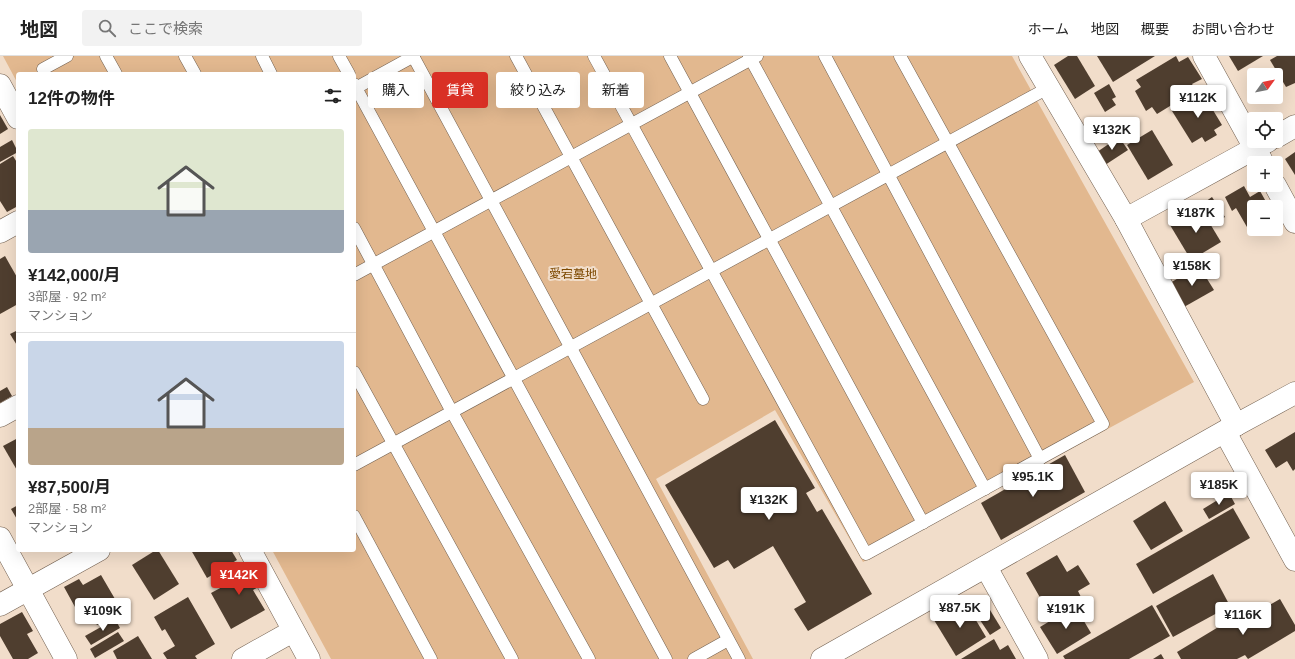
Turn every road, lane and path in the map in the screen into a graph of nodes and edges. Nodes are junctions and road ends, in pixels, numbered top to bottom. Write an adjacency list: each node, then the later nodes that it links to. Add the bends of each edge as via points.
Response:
1 (67, 56): 15 (lane)
2 (106, 56): 16 (lane)
3 (185, 56): 17 (lane)
4 (262, 56): 18 (lane)
5 (339, 56): 19 (lane)
6 (413, 56): 21 (lane); 34 (lane)
7 (516, 56): 31 (lane)
8 (594, 56): 26 (lane)
9 (670, 56): 24 (lane)
10 (825, 56): 32 (lane)
11 (900, 56): 29 (lane)
12 (1204, 56): 30 (street)
13 (752, 57): 24 (lane); 35 (lane)
14 (1032, 57): 22 (street)
15 (43, 69)
16 (115, 72)
17 (194, 72)
18 (270, 72)
19 (348, 72)
20 (0, 85): 25 (street)
21 (356, 86)
22 (1048, 88): 29 (lane); 36 (street)
23 (356, 89): 41 (lane)
24 (690, 92): 26 (lane); 42 (lane)
25 (16, 114)
26 (631, 124): 31 (lane); 44 (lane)
27 (1295, 126): 28 (street)
28 (1283, 133)
29 (947, 143): 32 (lane); 57 (lane, via 1103,424)
30 (1262, 151): 36 (street)
31 (571, 157): 34 (lane); 46 (lane)
32 (889, 175): 35 (lane); 57 (lane)
33 (1279, 192): 37 (street)
34 (491, 201): 41 (lane); 47 (lane)
35 (830, 207): 42 (lane); 59 (lane)
36 (1126, 219): 55 (street)
37 (1295, 222)
38 (16, 223): 39 (street)
39 (0, 232)
40 (356, 232): 43 (lane)
41 (434, 232): 43 (lane); 49 (lane)
42 (769, 240): 44 (lane); 61 (lane)
43 (373, 265): 45 (lane); 53 (lane)
44 (711, 271): 46 (lane); 61 (lane, via 866,554)
45 (356, 274)
46 (651, 304): 47 (lane); 51 (lane)
47 (570, 348): 49 (lane); 70 (lane)
48 (356, 376): 56 (lane)
49 (514, 378): 53 (lane); 77 (lane)
50 (1295, 393): 55 (street)
51 (703, 399)
52 (16, 407): 54 (street)
53 (452, 412): 56 (lane); 76 (lane)
54 (0, 416)
55 (1230, 428): 63 (street); 66 (street)
56 (393, 444): 58 (lane); 75 (lane)
57 (1040, 459): 59 (lane)
58 (356, 464)
59 (984, 489): 61 (lane)
60 (356, 520): 74 (lane)
61 (923, 523)
62 (0, 538): 67 (street)
63 (1292, 546)
64 (95, 552): 67 (street)
65 (251, 552): 69 (street)
66 (986, 567): 80 (street); 81 (street)
67 (28, 590): 68 (street); 71 (street)
68 (0, 605)
69 (293, 631): 72 (street); 73 (street)
70 (728, 640): 78 (lane); 79 (lane)
71 (66, 659)
72 (243, 659)
73 (309, 659)
74 (431, 659)
75 (512, 659)
76 (589, 659)
77 (666, 659)
78 (694, 659)
79 (739, 659)
80 (822, 659)
81 (1038, 659)

